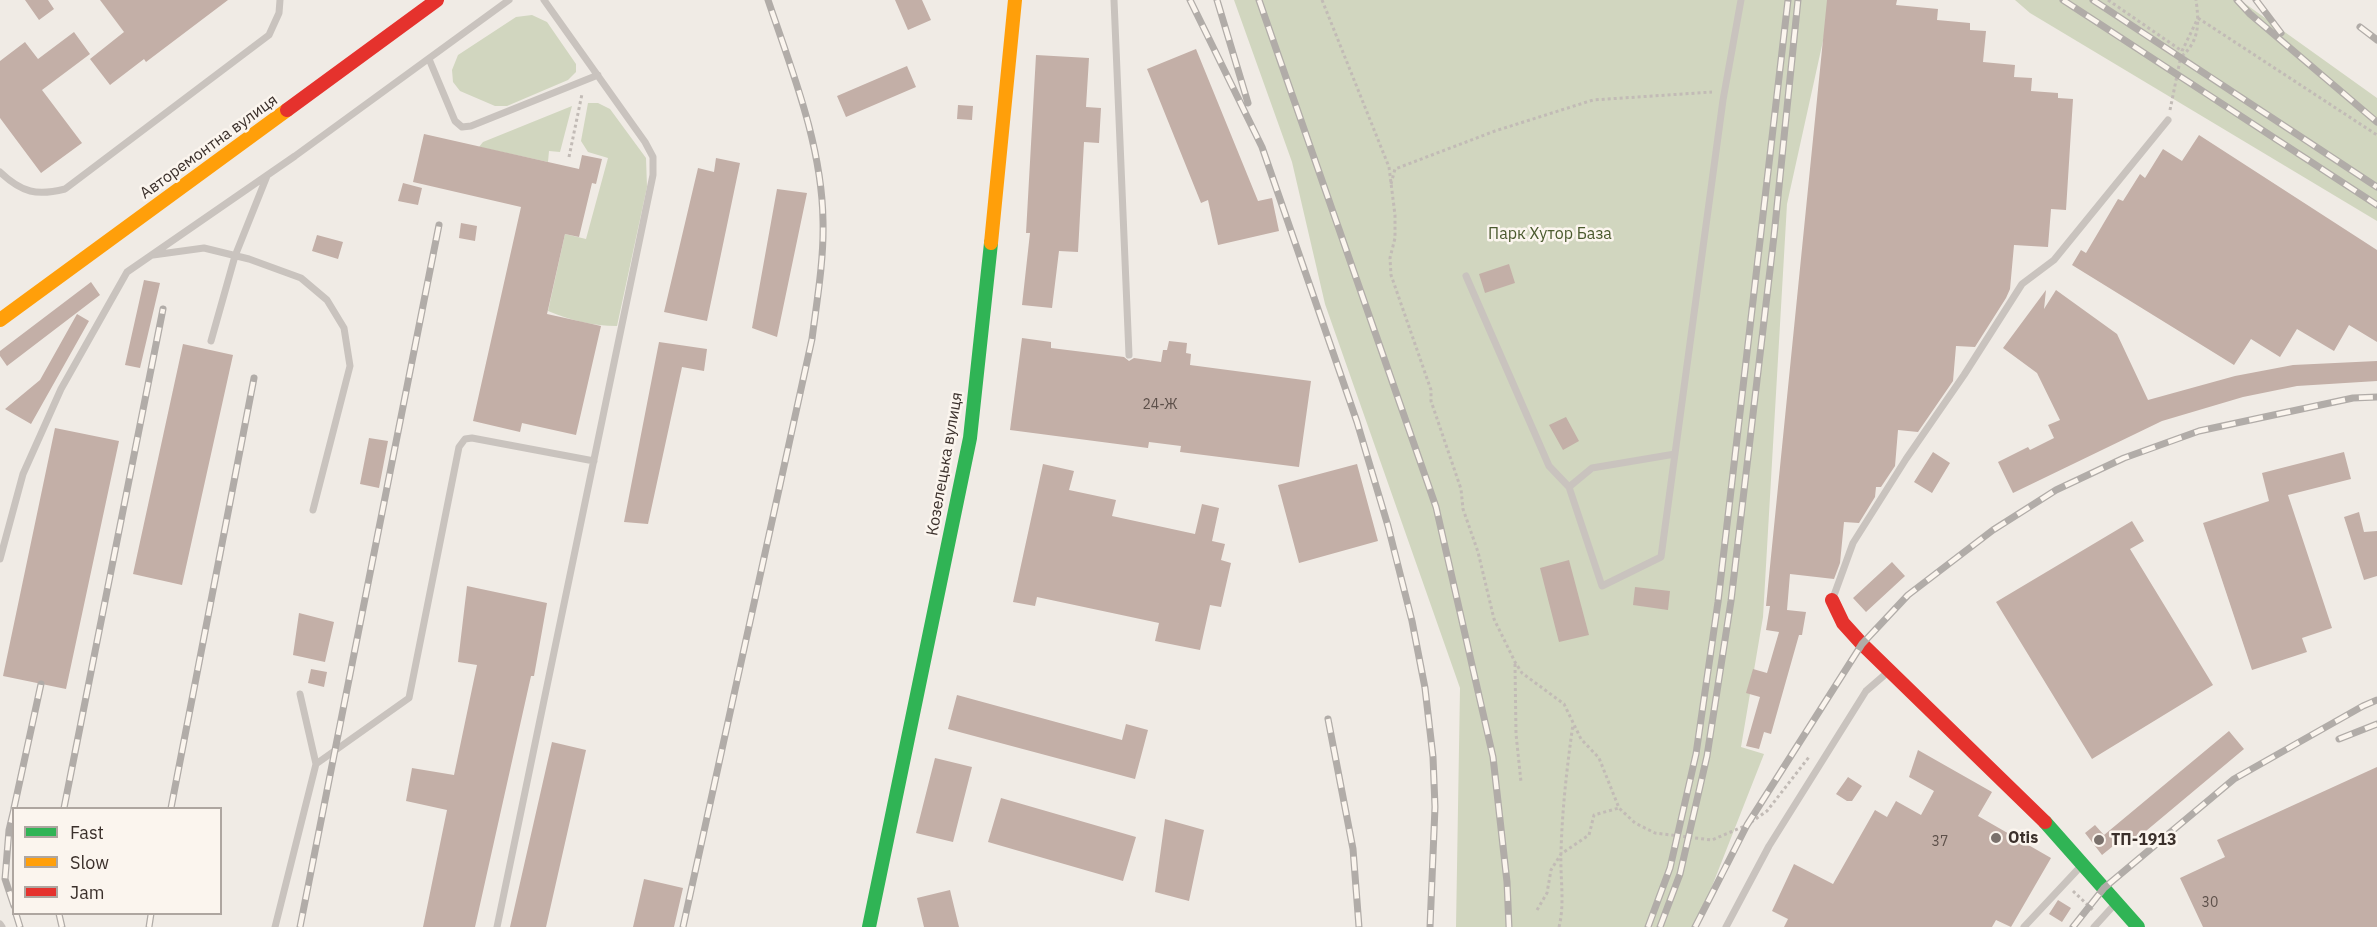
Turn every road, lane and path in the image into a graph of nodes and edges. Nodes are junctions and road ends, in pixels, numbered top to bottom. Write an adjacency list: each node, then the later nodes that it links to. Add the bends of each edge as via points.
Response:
1 (280, 0): 21 (lane, via 279,14 269,35 65,189 30,192 14,185)
2 (437, 0): 27 (street, Авторемонтна вулиця, via 420,8)
3 (509, 0): 14 (lane)
4 (544, 0): 15 (lane)
5 (1014, 0): 50 (street, Козелецька вулиця, via 970,438)
6 (1114, 0): 29 (lane)
7 (1322, 0): 23 (path, via 1389,167)
8 (1741, 0): 17 (lane)
9 (2108, 0): 12 (path)
10 (2196, 0): 11 (path)
11 (2198, 18): 12 (path); 13 (path, via 2199,27); 19 (path)
12 (2182, 51): 13 (path)
13 (2181, 56): 18 (path)
14 (429, 59): 16 (lane, via 455,121 462,127); 22 (lane)
15 (598, 75): 16 (lane); 31 (lane, via 645,142 653,157 653,176)
16 (584, 81): 20 (path)
17 (1725, 91): 23 (path, via 1593,100 1395,169); 30 (lane)
18 (2169, 120): 35 (lane, via 2054,260 2022,284 1853,543)
19 (2377, 135)
20 (569, 157)
21 (0, 172)
22 (267, 175): 24 (lane); 25 (lane)
23 (1391, 186): 36 (path, via 1395,215 1391,275 1461,489 1494,619)
24 (150, 255): 25 (lane, via 204,248); 34 (lane, via 127,272 61,389 23,474)
25 (235, 256): 28 (lane); 33 (lane, via 301,278 327,300 344,328 350,366)
26 (1466, 276): 32 (lane, via 1550,466)
27 (0, 320)
28 (211, 341)
29 (1129, 355)
30 (1675, 454): 32 (lane, via 1592,468); 32 (lane, via 1661,557 1602,586)
31 (594, 461): 41 (lane, via 465,439 459,447 409,698); 49 (lane)
32 (1569, 486)
33 (313, 510)
34 (0, 559)
35 (1832, 600): 37 (street, via 1843,624)
36 (1515, 663): 39 (path, via 1522,673 1564,704); 42 (path)
37 (1890, 671): 45 (street, via 1990,766); 52 (lane, via 1866,691 1769,846)
38 (300, 694): 41 (lane)
39 (1573, 722): 43 (path, via 1581,739 1599,758); 44 (path)
40 (1810, 756): 43 (path, via 1767,811 1747,825 1712,840 1655,833 1635,824)
41 (316, 764): 48 (lane)
42 (1521, 782)
43 (1619, 808): 44 (path, via 1594,815 1589,835)
44 (1561, 854): 47 (path); 51 (path, via 1562,914)
45 (2083, 864): 46 (street); 53 (lane)
46 (2116, 902): 54 (lane); 55 (street)
47 (1537, 910)
48 (275, 927)
49 (497, 927)
50 (870, 927)
51 (1558, 927)
52 (1726, 927)
53 (2024, 927)
54 (2094, 927)
55 (2138, 927)

